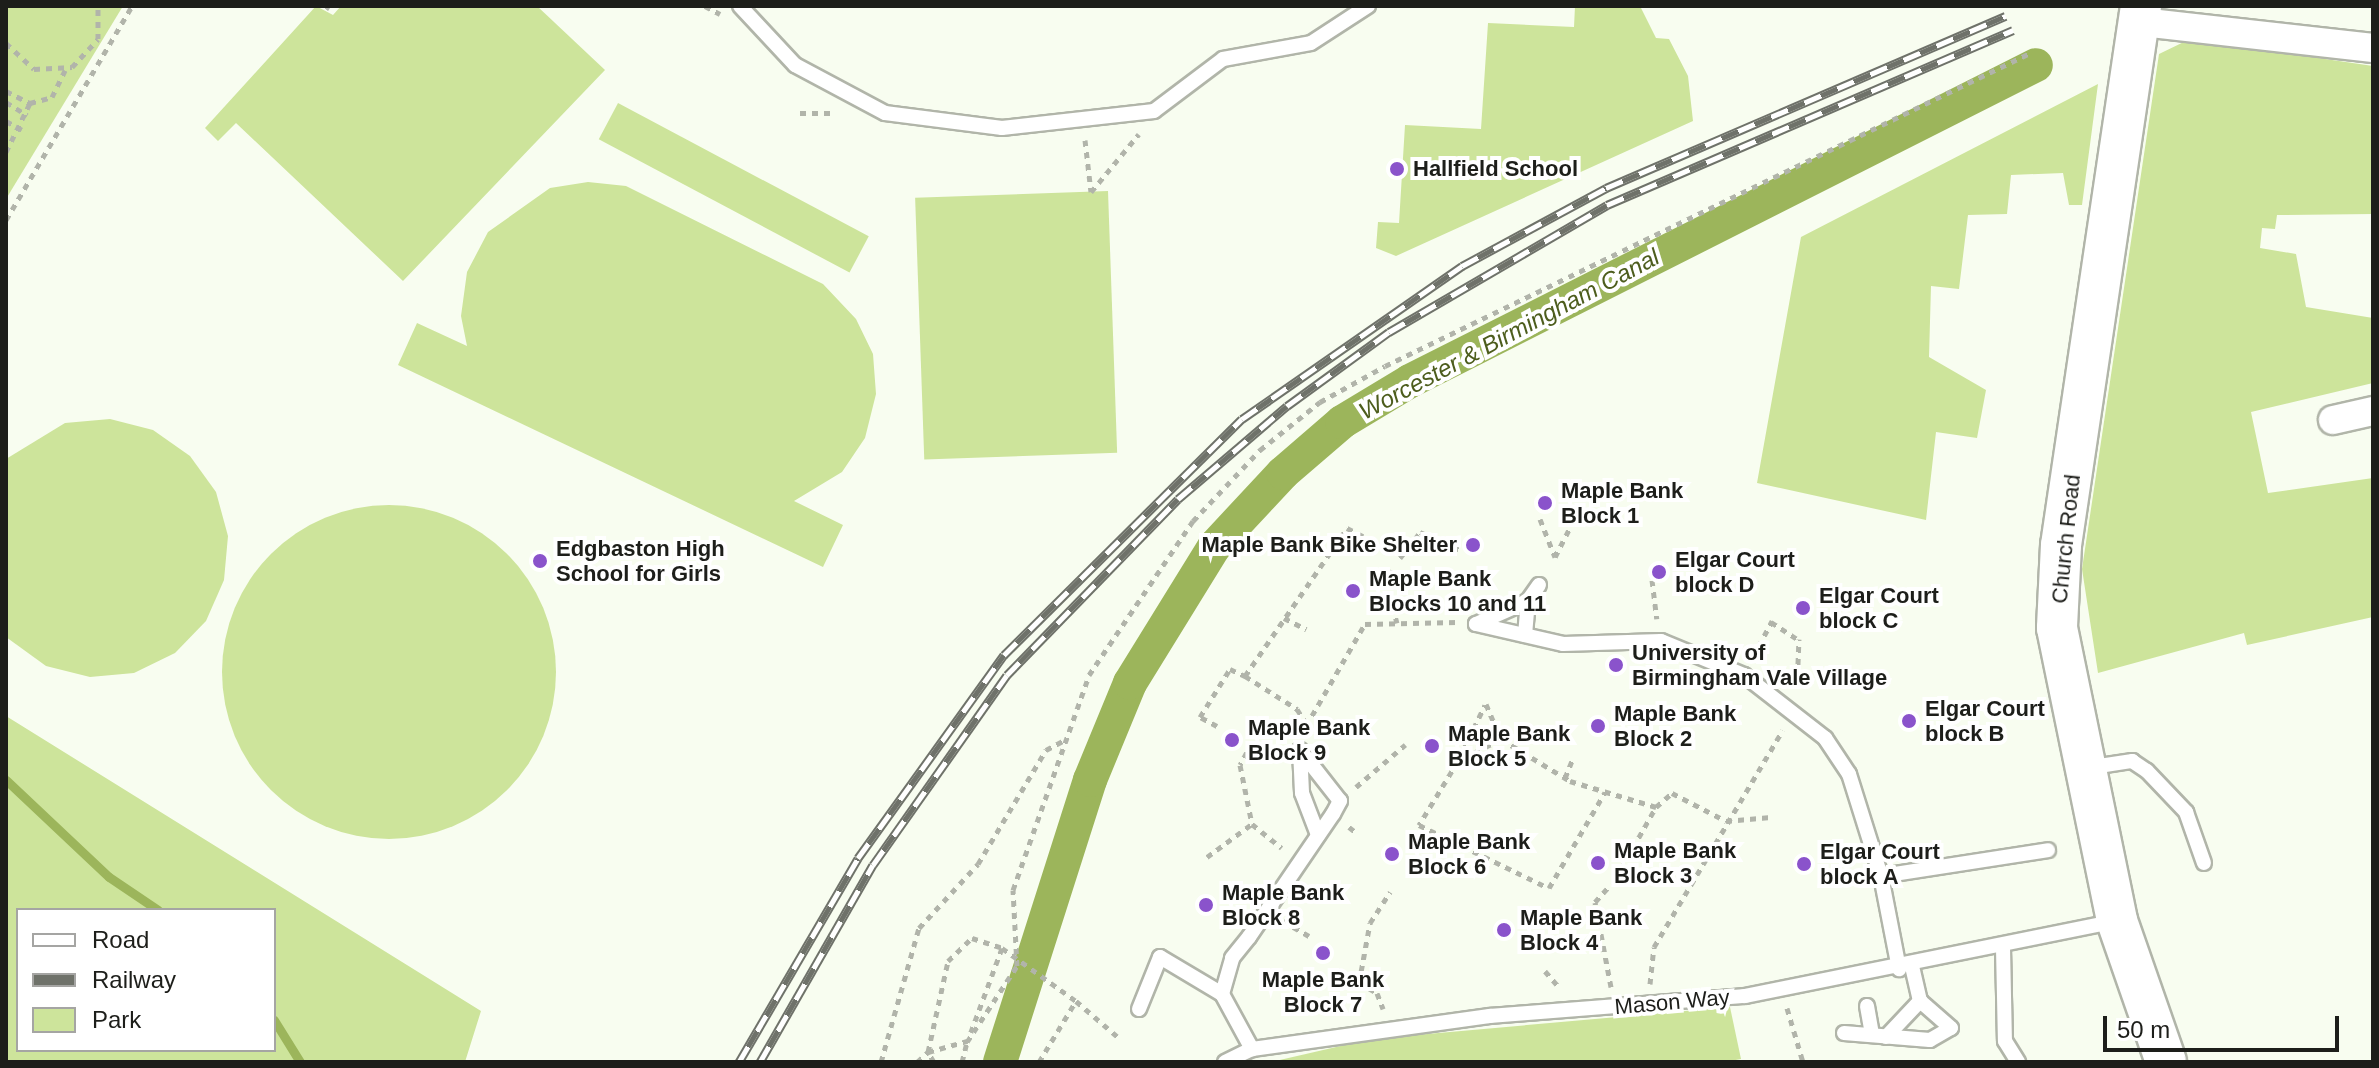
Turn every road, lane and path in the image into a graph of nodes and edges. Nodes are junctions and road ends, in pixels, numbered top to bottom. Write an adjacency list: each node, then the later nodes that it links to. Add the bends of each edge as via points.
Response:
1 (98, 6): 9 (path, via 93,47)
2 (132, 6): 19 (path)
3 (740, 6): 15 (lane, via 795,65 885,113 1002,128)
4 (1368, 6): 13 (lane, via 1311,43 1223,59)
5 (2141, 14): 7 (street); 51 (main road, Church Road, via 2061,545 2057,628)
6 (8, 47): 9 (path, via 34,69)
7 (2373, 48)
8 (2030, 53): 45 (path, via 1666,225 1320,402 1193,521 1124,614 1089,675)
9 (65, 70): 12 (path, via 52,97)
10 (6, 91): 12 (path)
11 (6, 102): 14 (path)
12 (30, 103): 14 (path)
13 (1154, 111): 15 (lane); 15 (path, via 1091,192)
14 (27, 115): 17 (path)
15 (1082, 119)
16 (6, 121): 17 (path)
17 (22, 130): 18 (path)
18 (6, 152)
19 (6, 220)
20 (2373, 411): 21 (street)
21 (2333, 420)
22 (1540, 519): 23 (path, via 1555,557)
23 (1571, 526)
24 (1363, 536): 31 (path, via 1347,528)
25 (1460, 550): 26 (path, via 1420,532)
26 (1400, 558)
27 (1393, 570): 32 (path, via 1387,583)
28 (1652, 580): 36 (path)
29 (1539, 585): 30 (lane)
30 (1528, 601): 33 (lane); 35 (lane)
31 (1284, 618): 34 (path); 40 (path)
32 (1397, 623): 33 (path); 38 (path, via 1365,624)
33 (1476, 624): 35 (lane)
34 (1306, 629)
35 (1525, 635): 36 (lane, via 1563,644)
36 (1661, 641): 39 (lane)
37 (1340, 650): 38 (path)
38 (1347, 654): 42 (path)
39 (1744, 675): 41 (lane); 41 (path, via 1771,622 1799,639)
40 (1245, 676): 42 (path, via 1297,709); 43 (path, via 1230,669 1200,717)
41 (1796, 711): 57 (path); 67 (lane, via 1849,774)
42 (1306, 723): 47 (path); 58 (path, via 1260,731 1240,767)
43 (1217, 726)
44 (1501, 739): 50 (path); 50 (path, via 1486,704); 52 (path)
45 (1064, 741): 88 (path, via 1013,890 1017,966); 91 (path, via 1046,750 978,864 919,928)
46 (1405, 745): 54 (path)
47 (1300, 750): 54 (lane); 59 (lane, via 1302,793)
48 (1573, 758): 52 (path)
49 (1448, 761): 50 (path)
50 (1458, 761): 61 (path, via 1419,825 1549,888)
51 (2082, 768): 65 (lane, via 2132,761 2147,771 2186,812); 70 (main road, Church Road)
52 (1565, 778): 53 (path)
53 (1605, 792): 55 (path); 61 (path)
54 (1340, 801): 59 (lane)
55 (1656, 807): 57 (path, via 1672,793); 66 (path)
56 (1771, 817): 57 (path)
57 (1726, 821): 80 (path, via 1654,947)
58 (1252, 824): 62 (path); 64 (path)
59 (1318, 835): 64 (lane)
60 (2048, 850): 67 (lane)
61 (1569, 852): 63 (path)
62 (1207, 857)
63 (1578, 857)
64 (1299, 862): 77 (lane, via 1232,958)
65 (2204, 863)
66 (1621, 869)
67 (1881, 876): 73 (lane)
68 (1611, 884): 82 (path, via 1595,902)
69 (1390, 892): 75 (path, via 1370,923)
70 (2117, 921): 72 (lane, Mason Way); 99 (main road, Church Road)
71 (1002, 948): 78 (path, bridge); 88 (path); 90 (path, via 972,938 948,961)
72 (2003, 948): 73 (lane, Mason Way); 98 (lane, via 2005,1041)
73 (1905, 968): 76 (lane, Mason Way); 79 (lane)
74 (1338, 970): 75 (path)
75 (1359, 983): 84 (path, via 1377,993)
76 (1781, 988): 80 (lane, Mason Way); 97 (path)
77 (1222, 994): 83 (lane, via 1160,957); 89 (lane)
78 (1076, 1001): 87 (path); 95 (path)
79 (1920, 1001): 86 (lane); 86 (lane, via 1951,1028 1930,1040)
80 (1648, 1005): 82 (lane, Mason Way)
81 (1867, 1006): 86 (lane)
82 (1615, 1007): 84 (lane, Mason Way)
83 (1139, 1009)
84 (1390, 1029): 89 (lane, Mason Way)
85 (1844, 1033): 86 (lane)
86 (1879, 1036)
87 (1119, 1038)
88 (967, 1042): 90 (path); 94 (path)
89 (1252, 1049): 96 (lane, Mason Way)
90 (928, 1052): 92 (path); 93 (path)
91 (881, 1062)
92 (917, 1062)
93 (934, 1062)
94 (962, 1062)
95 (1039, 1062)
96 (1225, 1062)
97 (1803, 1062)
98 (2018, 1062)
99 (2166, 1062)

